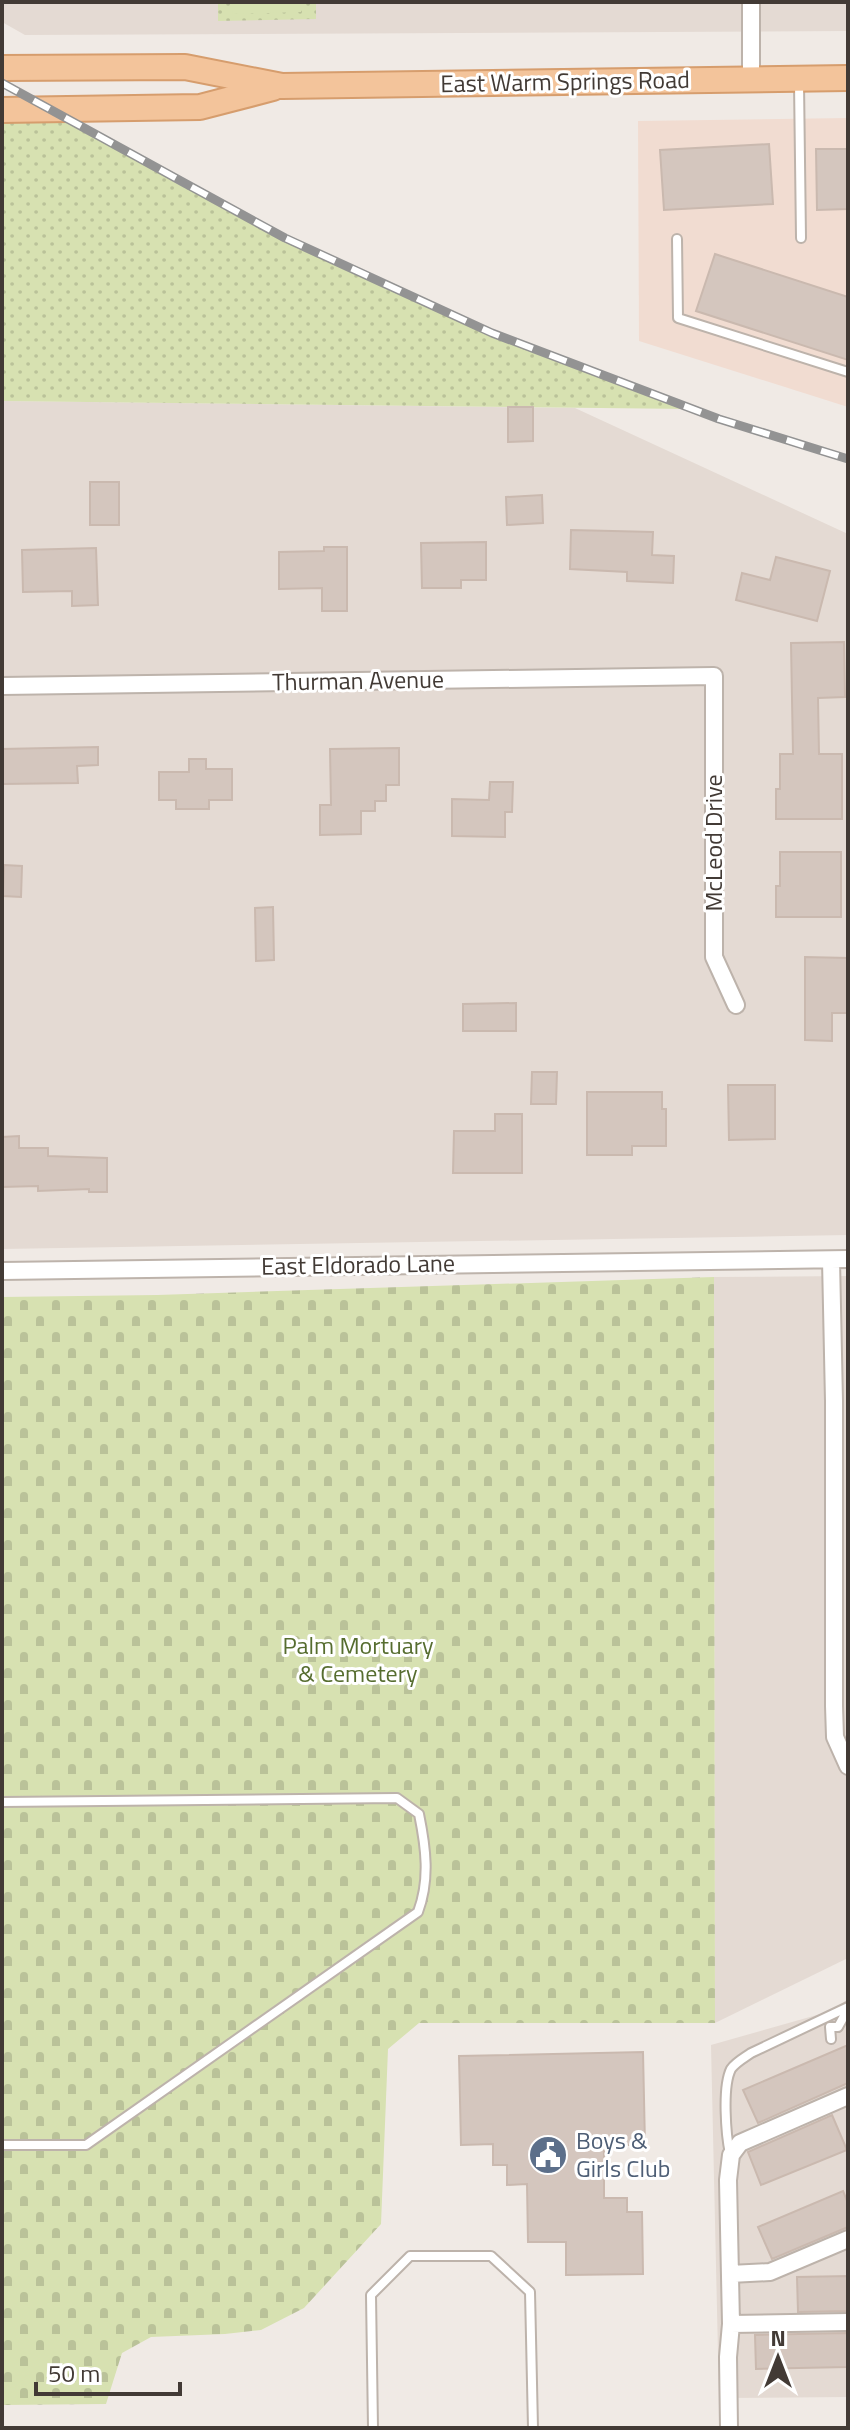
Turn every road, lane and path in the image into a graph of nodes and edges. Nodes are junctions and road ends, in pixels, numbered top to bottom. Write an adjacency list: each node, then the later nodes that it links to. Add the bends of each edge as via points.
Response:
1 (751, 2): 5 (street)
2 (2, 68): 6 (main road, East Warm Springs Road, via 185,67)
3 (799, 78): 4 (main road, East Warm Springs Road); 5 (main road, East Warm Springs Road); 8 (lane)
4 (848, 78)
5 (751, 80): 6 (main road, East Warm Springs Road)
6 (282, 86): 7 (main road, East Warm Springs Road, via 200,107)
7 (2, 110)
8 (801, 238)
9 (677, 239): 10 (lane, via 678,318)
10 (848, 372)
11 (714, 676): 12 (street, Thurman Avenue); 13 (street, McLeod Drive, via 714,957)
12 (2, 686)
13 (736, 1005)
14 (840, 1260): 15 (street, East Eldorado Lane); 16 (street)
15 (2, 1271)
16 (841, 1400): 17 (street)
17 (841, 1606): 18 (street, via 835,1737)
18 (848, 1766)
19 (2, 1802): 25 (lane, via 397,1798 419,1814 426,1890 418,1912 86,2145)
20 (848, 2008): 21 (lane); 22 (lane, via 838,2027)
21 (827, 2017): 22 (lane); 26 (lane, via 751,2053 731,2070 726,2135)
22 (830, 2027): 23 (lane)
23 (831, 2039)
24 (848, 2096): 26 (street, via 740,2143)
25 (2, 2145)
26 (731, 2155): 28 (street)
27 (848, 2239): 28 (street, via 770,2272)
28 (730, 2274): 30 (street)
29 (848, 2322): 30 (street)
30 (731, 2324): 33 (street)
31 (373, 2428): 32 (lane, via 371,2295 410,2256 491,2256 530,2292)
32 (533, 2428)
33 (729, 2428)

